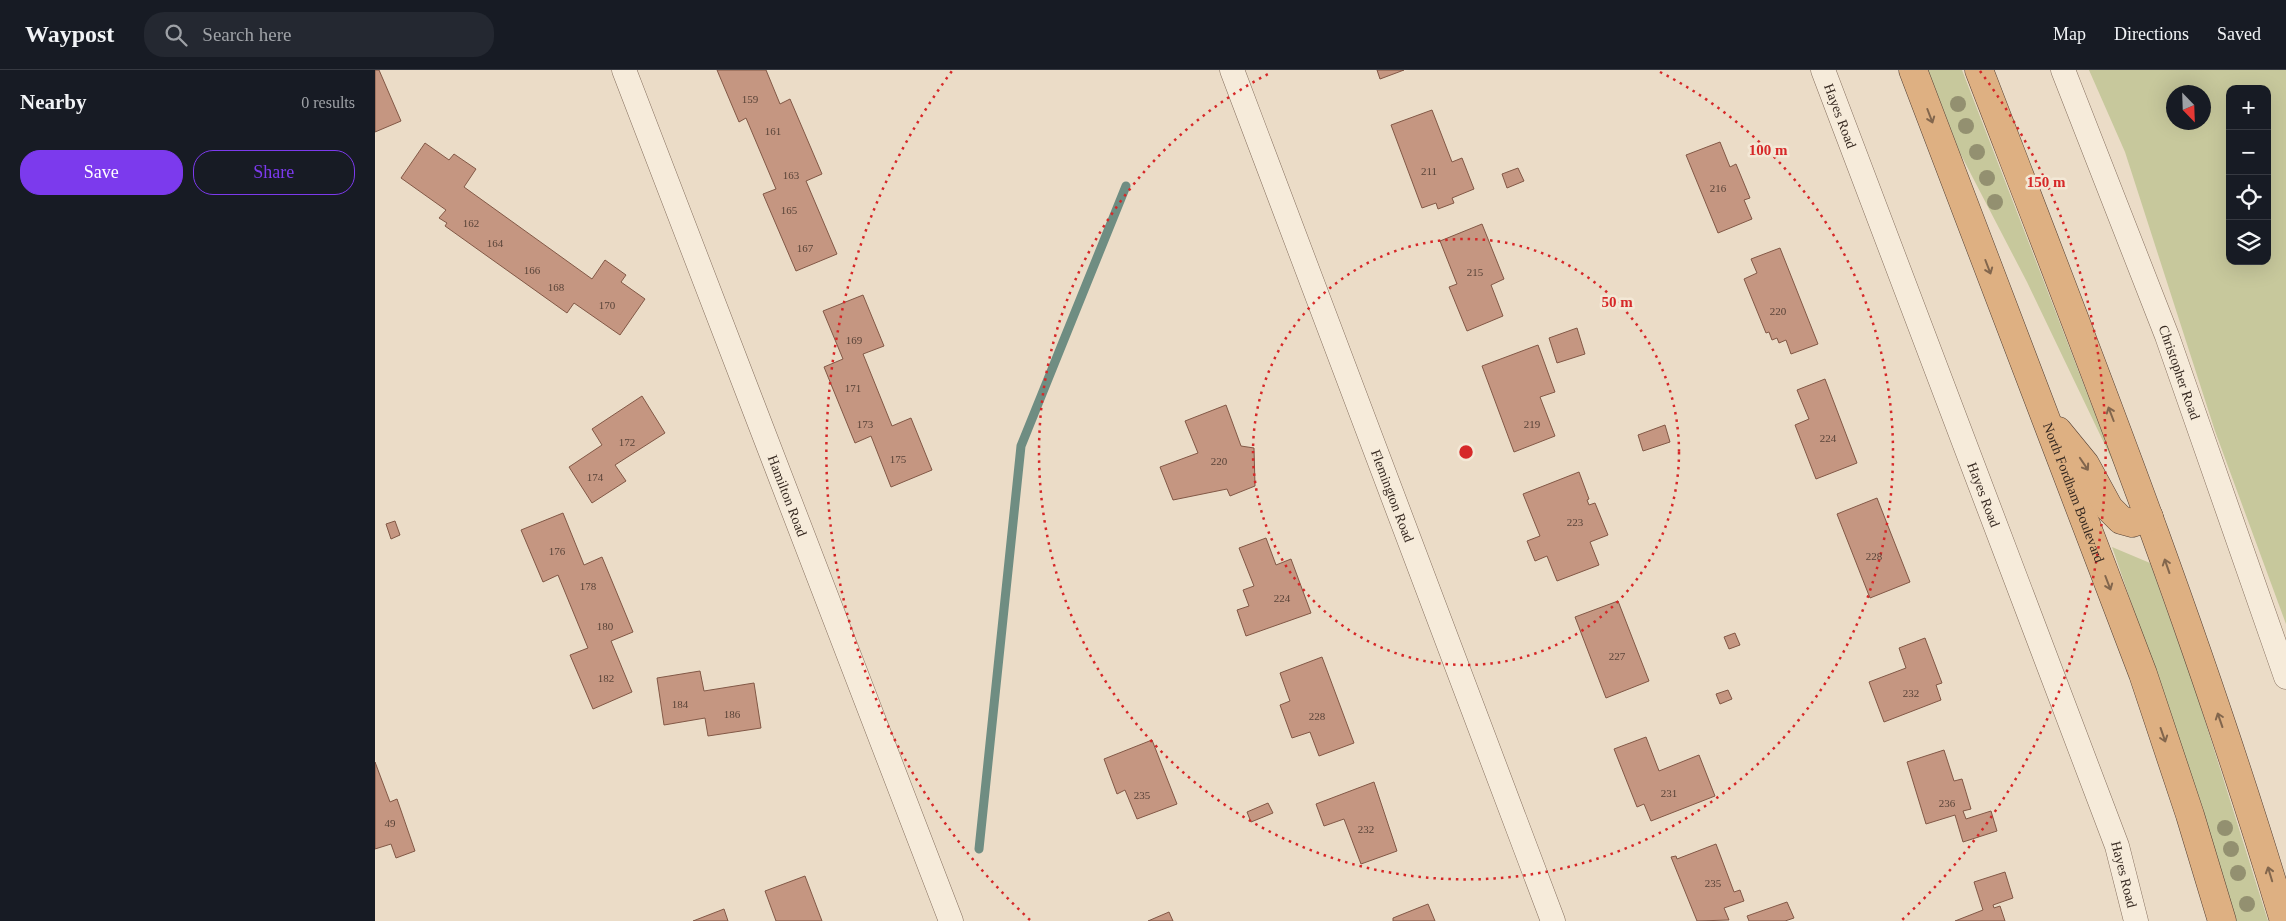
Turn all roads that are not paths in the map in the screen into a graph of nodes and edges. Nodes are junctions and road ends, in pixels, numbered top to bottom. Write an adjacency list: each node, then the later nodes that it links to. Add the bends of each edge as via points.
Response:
1 (625, 70): 10 (street, Hamilton Road)
2 (1232, 70): 11 (street, Flemington Road)
3 (1823, 70): 12 (street, Hayes Road, via 2117,846)
4 (1913, 70): 7 (highway, North Fordham Boulevard, one-way to 7)
5 (1979, 70): 8 (highway, one-way to 5)
6 (2063, 70): 9 (street, Christopher Road, via 2167,336)
7 (2043, 412): 8 (highway, one-way to 8, via 2085,464 2109,508 2121,520 2132,523); 13 (highway, North Fordham Boulevard, one-way to 13, via 2143,674)
8 (2149, 517): 14 (highway, one-way to 8, via 2235,764)
9 (2286, 677)
10 (951, 921)
11 (1553, 921)
12 (2136, 921)
13 (2222, 921)
14 (2284, 921)

